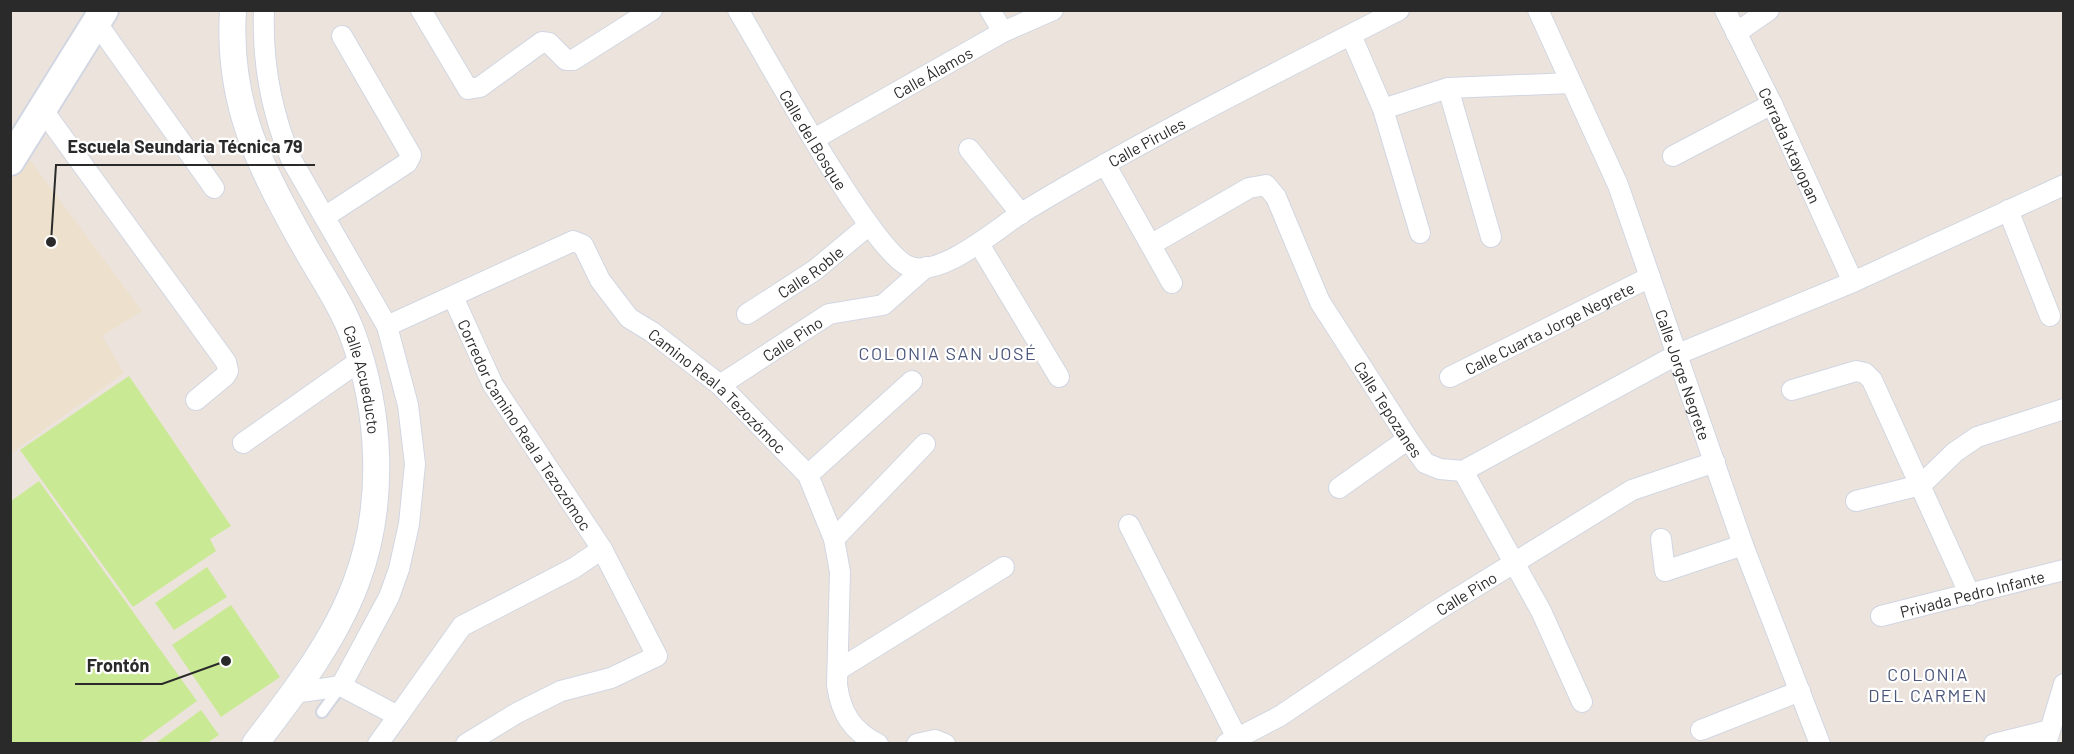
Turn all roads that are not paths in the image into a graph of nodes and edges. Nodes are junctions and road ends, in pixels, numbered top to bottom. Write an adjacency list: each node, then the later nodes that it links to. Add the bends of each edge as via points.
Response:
1 (233, 10): 46 (street, Calle Acueducto, via 238,99 251,141 266,177 351,331)
2 (264, 10): 31 (street, via 263,48 279,130 291,159)
3 (421, 10): 4 (street, via 468,89 480,87 542,42 549,43 566,60 573,60)
4 (652, 10)
5 (738, 10): 22 (street, Calle del Bosque)
6 (990, 10): 13 (street)
7 (1053, 10): 13 (street, Calle Álamos)
8 (1399, 10): 15 (street, Calle Pirules)
9 (1538, 10): 17 (street, Calle Jorge Negrete)
10 (1725, 10): 14 (street, Cerrada Ixtayopan)
11 (1769, 10): 14 (street)
12 (100, 16): 20 (main road); 28 (street)
13 (1003, 32): 22 (street, Calle Álamos)
14 (1736, 33): 19 (street, Cerrada Ixtayopan)
15 (1351, 35): 21 (street); 26 (street, Calle Pirules, via 1231,94)
16 (342, 36): 31 (street, via 411,155 408,163)
17 (1571, 83): 18 (street); 38 (street, Calle Jorge Negrete, via 1617,185)
18 (1448, 88): 21 (street); 34 (street)
19 (1772, 104): 24 (street); 39 (street, Cerrada Ixtayopan)
20 (42, 109): 25 (main road); 52 (street, via 226,362 225,376)
21 (1383, 109): 33 (street)
22 (814, 139): 32 (street, Calle del Bosque)
23 (969, 149): 30 (street)
24 (1673, 156)
25 (10, 161)
26 (1105, 164): 30 (street, Calle Pirules); 36 (street)
27 (2064, 185): 29 (street)
28 (214, 188)
29 (2008, 210): 39 (street); 43 (street)
30 (1021, 214): 35 (street, Calle Pirules)
31 (326, 216): 44 (street)
32 (869, 225): 37 (street, Calle del Bosque, via 899,262); 42 (street, Calle Roble, via 815,270)
33 (1420, 233)
34 (1491, 237)
35 (979, 244): 37 (street, Calle Pirules); 47 (street)
36 (1152, 244): 40 (street); 54 (street, Calle Tepozanes, via 1249,188 1266,185 1276,197 1320,302)
37 (926, 267): 50 (street, Calle Pino, via 883,305 829,314)
38 (1650, 277): 45 (street, Calle Jorge Negrete); 48 (street, Calle Cuarta Jorge Negrete)
39 (1853, 282): 45 (street)
40 (1172, 283)
41 (453, 297): 44 (street, Camino Real a Tezozómoc); 50 (street, Camino Real a Tezozómoc, via 573,241 583,245 600,280 629,318); 67 (street, Corredor Camino Real a Tezozómoc, via 493,385)
42 (747, 314)
43 (2050, 316)
44 (387, 326): 75 (street, via 408,405 416,464 409,524 389,597)
45 (1678, 354): 57 (street, Calle Jorge Negrete); 58 (street)
46 (361, 360): 55 (street); 77 (street, Calle Acueducto, via 377,458 372,519 357,582 336,626)
47 (1059, 377)
48 (1450, 377)
49 (912, 381): 59 (street)
50 (720, 385): 59 (street, Camino Real a Tezozómoc)
51 (1792, 390): 60 (street, via 1856,371 1865,373 1872,380)
52 (196, 400)
53 (2064, 409): 60 (street, via 1977,437 1955,452)
54 (1408, 439): 58 (street, Calle Tepozanes, via 1425,463); 61 (street)
55 (243, 442)
56 (925, 444): 64 (street)
57 (1715, 462): 66 (street, Calle Jorge Negrete); 68 (street, Calle Pino, via 1632,490)
58 (1463, 471): 68 (street)
59 (808, 475): 64 (street, Camino Real a Tezozómoc)
60 (1921, 486): 62 (street); 71 (street)
61 (1340, 488)
62 (1856, 501)
63 (1129, 525): 83 (street)
64 (834, 539): 73 (street, Camino Real a Tezozómoc, via 840,572)
65 (1661, 539): 66 (street, via 1665,571)
66 (1743, 545): 76 (street, Calle Jorge Negrete)
67 (602, 549): 80 (street, via 574,568 462,626); 86 (street, Corredor Camino Real a Tezozómoc, via 657,656 611,678 561,691)
68 (1514, 562): 78 (street); 83 (street, Calle Pino, via 1280,716)
69 (1004, 567): 73 (street)
70 (2064, 570): 71 (street, Privada Pedro Infante)
71 (1970, 595): 72 (street, Privada Pedro Infante)
72 (1881, 616)
73 (838, 670): 87 (street, Camino Real a Tezozómoc, via 844,715)
74 (2064, 684): 82 (street)
75 (341, 686): 77 (street); 79 (lane); 80 (street)
76 (1800, 691): 81 (street); 90 (street, Calle Jorge Negrete)
77 (294, 693): 84 (street, Calle Acueducto)
78 (1582, 702)
79 (322, 712)
80 (398, 717): 85 (street)
81 (1701, 730)
82 (2048, 737): 91 (street)
83 (1232, 742)
84 (255, 744)
85 (378, 744)
86 (466, 744)
87 (878, 744)
88 (916, 744): 89 (street, via 935,740)
89 (945, 744)
90 (1820, 744)
91 (1994, 744)

